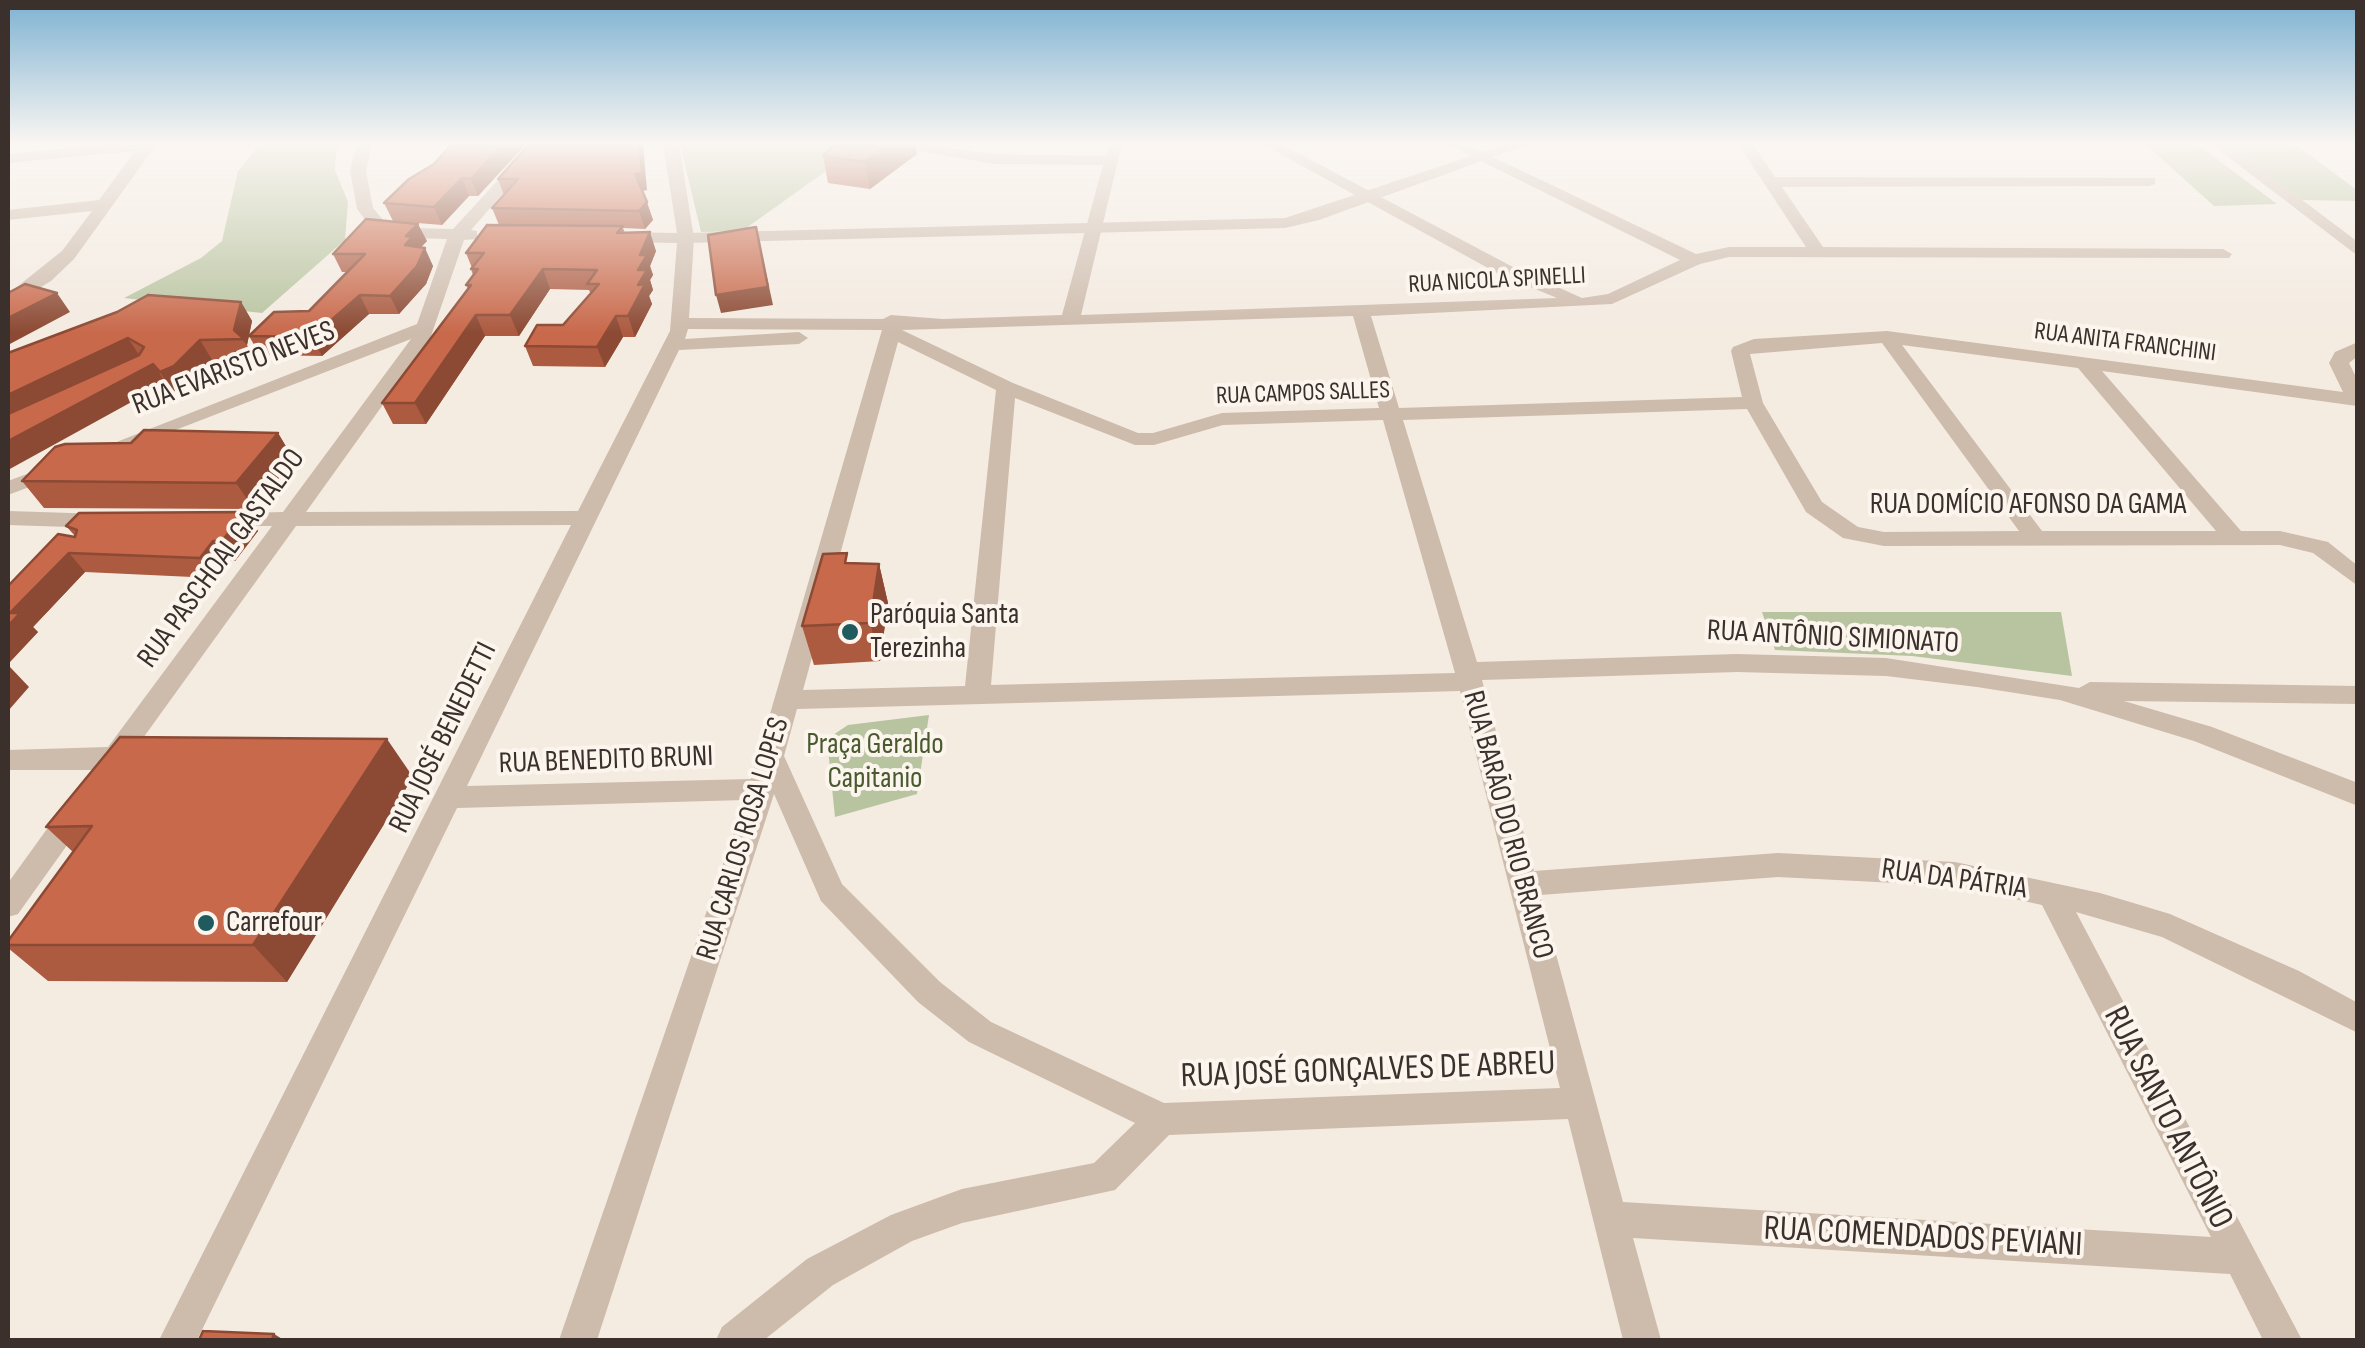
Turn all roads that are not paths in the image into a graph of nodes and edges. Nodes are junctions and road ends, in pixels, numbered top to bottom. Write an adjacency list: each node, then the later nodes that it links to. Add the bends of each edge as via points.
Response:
1 (80, 207): 12 (street)
2 (104, 207): 23 (street, via 58,266)
3 (365, 207): 14 (street, via 374,221 410,233)
4 (483, 207): 14 (street)
5 (681, 207): 17 (street, RUA JOSÉ BENEDETTI)
6 (1102, 207): 13 (street)
7 (1337, 207): 13 (street, via 1285,223)
8 (1383, 207): 22 (street)
9 (1585, 207): 21 (street)
10 (1787, 207): 19 (street)
11 (2301, 207): 18 (street)
12 (8, 215)
13 (1098, 226): 17 (street); 27 (street)
14 (458, 235): 15 (street); 28 (street, RUA PASCHOAL GASTALDO)
15 (496, 235)
16 (610, 236): 17 (street)
17 (686, 238): 30 (street, RUA JOSÉ BENEDETTI)
18 (2358, 250)
19 (1818, 253): 20 (street, RUA NICOLA SPINELLI); 21 (street, RUA NICOLA SPINELLI, via 1729,252)
20 (2223, 254)
21 (1694, 260): 24 (street, RUA NICOLA SPINELLI, via 1631,292)
22 (1505, 270): 24 (street); 25 (street, via 1512,290)
23 (8, 302)
24 (1584, 303): 25 (street, RUA NICOLA SPINELLI)
25 (1499, 306): 26 (street, RUA NICOLA SPINELLI)
26 (1361, 314): 27 (street, RUA NICOLA SPINELLI); 37 (street, RUA BARÃO DO RIO BRANCO)
27 (1070, 321): 29 (street, RUA NICOLA SPINELLI)
28 (426, 327): 38 (street, RUA EVARISTO NEVES); 40 (street, RUA PASCHOAL GASTALDO)
29 (891, 327): 30 (street, RUA NICOLA SPINELLI); 34 (street, RUA CAMPOS SALLES); 51 (street, RUA CARLOS ROSA LOPES)
30 (677, 334): 41 (street, RUA JOSÉ BENEDETTI)
31 (1888, 337): 33 (street, RUA ANITA FRANCHINI); 36 (street, RUA DOMÍCIO AFONSO DA GAMA, via 1740,351); 45 (street)
32 (2358, 348): 35 (street, via 2339,364)
33 (2083, 362): 35 (street, RUA ANITA FRANCHINI); 44 (street)
34 (1006, 387): 37 (street, RUA CAMPOS SALLES, via 1134,439 1222,419); 49 (street)
35 (2357, 400)
36 (1753, 404): 37 (street, RUA CAMPOS SALLES); 45 (street, RUA DOMÍCIO AFONSO DA GAMA, via 1814,508 1850,533 1884,539)
37 (1394, 416): 47 (street, RUA BARÃO DO RIO BRANCO)
38 (8, 488)
39 (8, 518): 43 (street)
40 (288, 518): 41 (street); 42 (street); 52 (street, RUA PASCHOAL GASTALDO)
41 (588, 518): 57 (street, RUA JOSÉ BENEDETTI)
42 (192, 520)
43 (135, 521)
44 (2232, 535): 45 (street, RUA DOMÍCIO AFONSO DA GAMA); 46 (street, RUA DOMÍCIO AFONSO DA GAMA, via 2299,540 2332,554)
45 (2035, 538)
46 (2358, 578)
47 (1468, 677): 48 (street, RUA ANTÔNIO SIMIONATO, via 1815,664); 49 (street, RUA ANTÔNIO SIMIONATO); 58 (street, RUA BARÃO DO RIO BRANCO)
48 (2060, 690): 50 (street); 56 (street, RUA ANTÔNIO SIMIONATO, via 2275,760)
49 (977, 695): 51 (street, RUA ANTÔNIO SIMIONATO)
50 (2358, 695)
51 (786, 700): 53 (street, RUA CARLOS ROSA LOPES)
52 (115, 756): 54 (street); 60 (street, RUA PASCHOAL GASTALDO)
53 (771, 756): 55 (street, RUA CARLOS ROSA LOPES); 63 (street, via 831,892 929,992 980,1032)
54 (8, 760)
55 (762, 789): 57 (street, RUA BENEDITO BRUNI); 67 (street, RUA CARLOS ROSA LOPES)
56 (2358, 795)
57 (451, 797): 66 (street, RUA JOSÉ BENEDETTI)
58 (1525, 884): 59 (street, RUA DA PÁTRIA, via 1778,865 1955,874); 62 (street, RUA BARÃO DO RIO BRANCO)
59 (2052, 895): 61 (street, RUA DA PÁTRIA, via 2170,927); 65 (street, RUA SANTO ANTÔNIO)
60 (8, 904)
61 (2358, 1019)
62 (1576, 1102): 63 (street, RUA JOSÉ GONÇALVES DE ABREU); 64 (street, RUA BARÃO DO RIO BRANCO)
63 (1162, 1118): 68 (street, via 1103,1178 962,1206 903,1227 820,1272)
64 (1608, 1219): 65 (street, RUA COMENDADOS PEVIANI); 69 (street, RUA BARÃO DO RIO BRANCO)
65 (2238, 1257): 70 (street, RUA SANTO ANTÔNIO)
66 (178, 1340)
67 (578, 1340)
68 (735, 1340)
69 (1642, 1340)
70 (2283, 1340)

